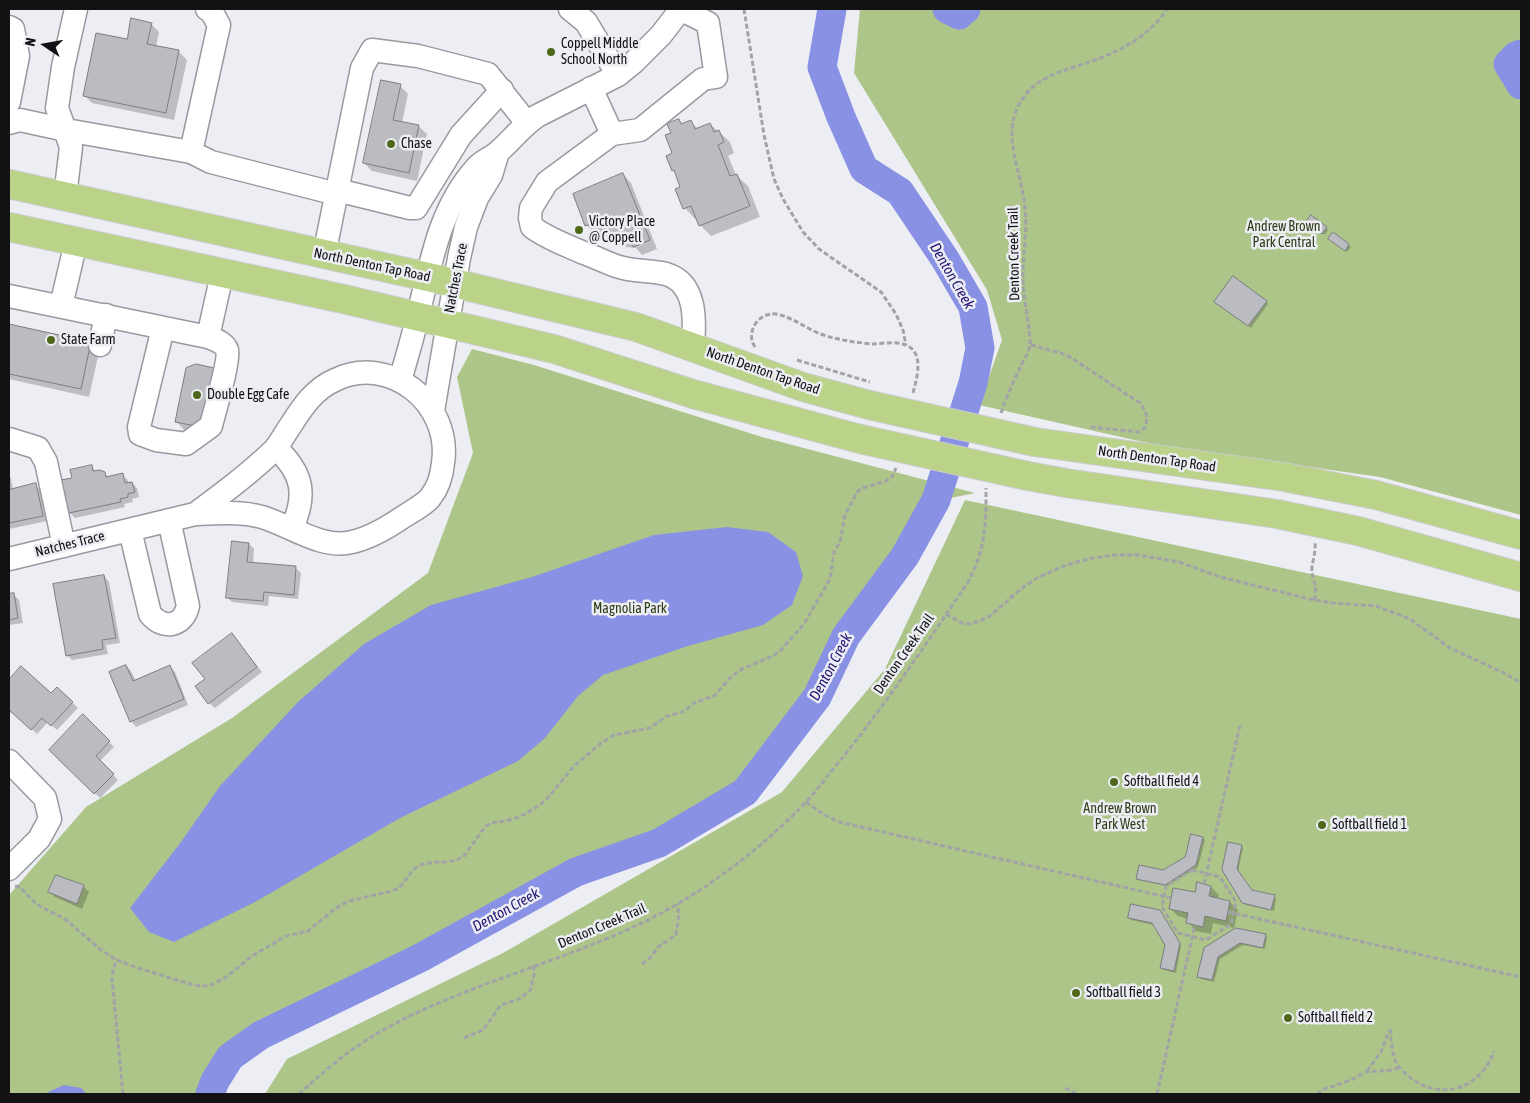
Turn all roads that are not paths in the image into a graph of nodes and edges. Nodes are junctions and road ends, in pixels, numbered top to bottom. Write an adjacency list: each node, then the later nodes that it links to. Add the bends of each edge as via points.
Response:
1 (76, 9): 12 (street, via 57,108)
2 (207, 9): 14 (street, via 219,26)
3 (570, 9): 6 (street, via 586,22)
4 (680, 9): 6 (street, Natches Trace, via 661,35); 13 (street, via 708,23 716,76 703,79 640,130)
5 (9, 27): 9 (street, via 18,56)
6 (618, 75): 7 (street, Natches Trace)
7 (591, 88): 11 (street, Natches Trace); 13 (street)
8 (502, 90): 11 (street); 17 (street, via 461,134 416,208); 17 (street, via 488,74 418,56 372,50 362,68)
9 (9, 102)
10 (9, 123): 12 (street, via 20,120)
11 (527, 123): 15 (street, Natches Trace)
12 (66, 130): 14 (street); 18 (street, via 71,147)
13 (612, 134): 35 (street, via 547,182 531,208 532,227 544,236 617,266 676,278 690,297 695,326)
14 (192, 152): 17 (street, via 211,162)
15 (498, 152): 25 (street, Natches Trace, via 478,166 463,183 442,223); 26 (street, Natches Trace, via 492,174 477,198 466,227)
16 (9, 184): 18 (main road, North Denton Tap Road)
17 (337, 192): 23 (street)
18 (65, 196): 19 (main road, via 57,218 38,219); 21 (main road, North Denton Tap Road)
19 (9, 212)
20 (9, 227): 22 (main road)
21 (209, 229): 22 (main road, via 188,238 172,238 103,223 95,224); 23 (main road, North Denton Tap Road)
22 (76, 242): 24 (main road); 28 (street)
23 (324, 255): 25 (main road, North Denton Tap Road)
24 (222, 274): 30 (main road); 33 (street)
25 (427, 277): 26 (main road, North Denton Tap Road); 30 (street, Natches Trace)
26 (455, 284): 31 (street, Natches Trace); 35 (main road, North Denton Tap Road, via 636,327)
27 (9, 296): 28 (street)
28 (61, 306): 29 (street)
29 (106, 315): 32 (street); 34 (street)
30 (418, 317): 31 (main road); 36 (street, Natches Trace)
31 (448, 324): 37 (street, Natches Trace); 42 (main road, bridge, via 554,349 693,394 860,438 1066,483)
32 (163, 328): 33 (street); 33 (street, via 139,427 140,434 156,440 186,444 211,426 227,351 223,343)
33 (208, 337)
34 (100, 345)
35 (692, 347): 40 (main road, North Denton Tap Road, bridge, via 803,387 872,394 1036,442)
36 (400, 381): 37 (street, Natches Trace, via 409,385); 39 (street, Natches Trace, via 386,375 361,373 336,379 314,393)
37 (433, 410): 44 (street, Natches Trace, via 445,450 441,475 430,498 391,525 350,543 309,538)
38 (9, 439): 47 (street, via 38,448 46,462)
39 (276, 448): 41 (street, Natches Trace, via 234,486); 44 (street, via 289,460 298,476 302,494 300,512)
40 (1284, 477): 42 (main road); 46 (main road, North Denton Tap Road, via 1376,495)
41 (195, 514): 43 (street, Natches Trace); 44 (street, Natches Trace, via 261,516)
42 (1277, 514): 49 (main road, via 1358,531)
43 (169, 520): 45 (street, Natches Trace); 45 (street, via 188,606 183,618 172,624 160,622 150,614)
44 (292, 528)
45 (130, 530): 47 (street, Natches Trace)
46 (1521, 535)
47 (64, 546): 48 (street, Natches Trace)
48 (9, 559)
49 (1521, 577)
50 (9, 760): 51 (street, via 45,798 50,819 40,838)
51 (9, 869)

